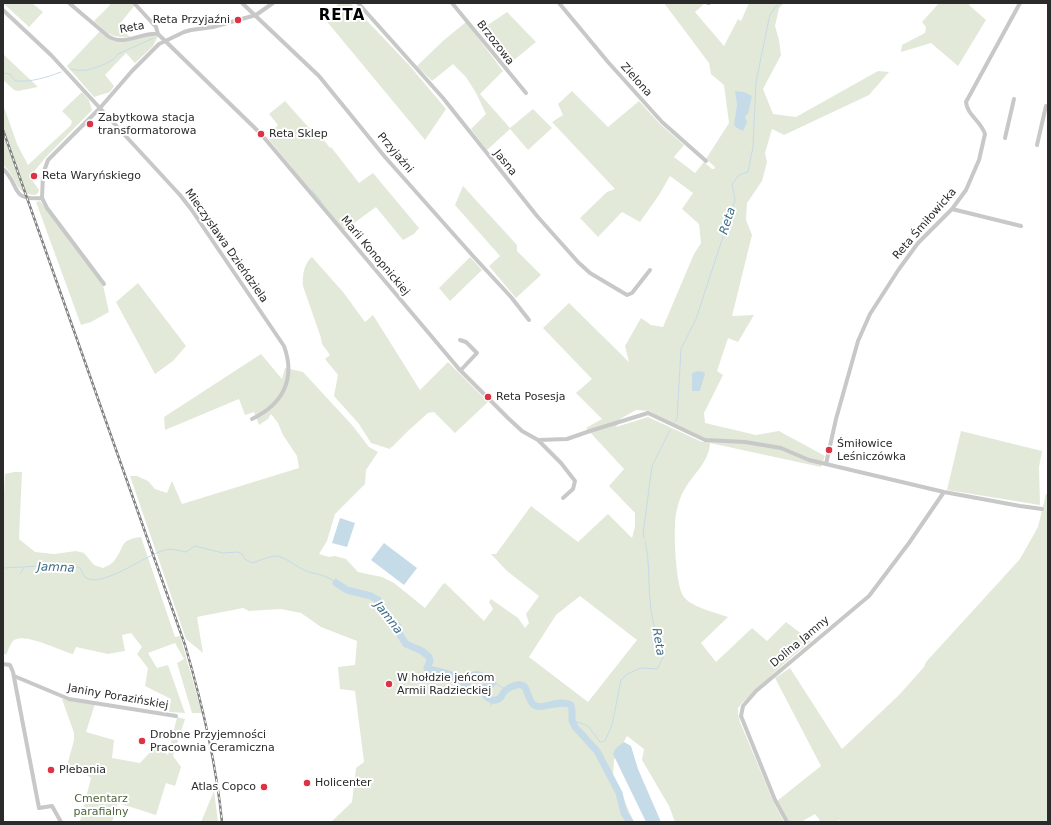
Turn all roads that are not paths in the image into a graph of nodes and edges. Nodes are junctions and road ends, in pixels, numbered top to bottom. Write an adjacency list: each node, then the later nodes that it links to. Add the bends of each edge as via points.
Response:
1 (69, 3): 11 (street, Reta, via 114,39)
2 (134, 3): 11 (street, via 156,27)
3 (242, 3): 10 (street, Przyjaźni)
4 (272, 3): 10 (street)
5 (358, 3): 24 (street, Jasna, via 443,98 527,204 582,266 626,295 632,293)
6 (452, 3): 13 (street, Brzozowa)
7 (560, 3): 19 (street, Zielona, via 662,122)
8 (1020, 3): 22 (street, Reta Śmiłowicka, via 966,102 969,112 985,134 973,176)
9 (3, 10): 16 (street, Mieczysława Dzieńdziela, via 51,55)
10 (256, 15): 12 (street, via 213,27 190,30); 26 (street, Przyjaźni, via 319,76 385,157)
11 (158, 34): 12 (street, Reta)
12 (165, 41): 16 (street, via 139,64); 28 (street, Marii Konopnickiej, via 261,134)
13 (526, 94)
14 (1014, 99): 17 (street)
15 (1046, 106): 18 (street)
16 (100, 108): 21 (street, via 48,160 43,174); 29 (street, Mieczysława Dzieńdziela, via 191,209 284,346 290,368 284,390 271,406)
17 (1005, 138)
18 (1038, 145)
19 (706, 161)
20 (3, 169): 21 (street, via 21,196)
21 (42, 198): 25 (street)
22 (952, 209): 23 (street); 31 (street, Reta Śmiłowicka, via 918,243 870,314 858,341)
23 (1020, 226)
24 (650, 270)
25 (104, 284)
26 (529, 320)
27 (460, 340): 28 (street, via 466,342 477,353)
28 (461, 370): 30 (street, Marii Konopnickiej, via 522,431)
29 (252, 419)
30 (538, 440): 31 (street, via 567,439 648,413 705,440 745,442 782,448); 33 (street, Marii Konopnickiej, via 575,481 573,489)
31 (826, 464): 32 (street)
32 (944, 492): 34 (street); 39 (street, Dolina Jamny, via 869,596 752,695 743,706 741,716 775,800)
33 (563, 498)
34 (1042, 509)
35 (3, 664): 36 (street, via 11,667)
36 (14, 676): 37 (street, Janiny Porazińskiej, via 68,699); 38 (street, via 39,808 52,806)
37 (176, 716)
38 (61, 822)
39 (787, 822)

